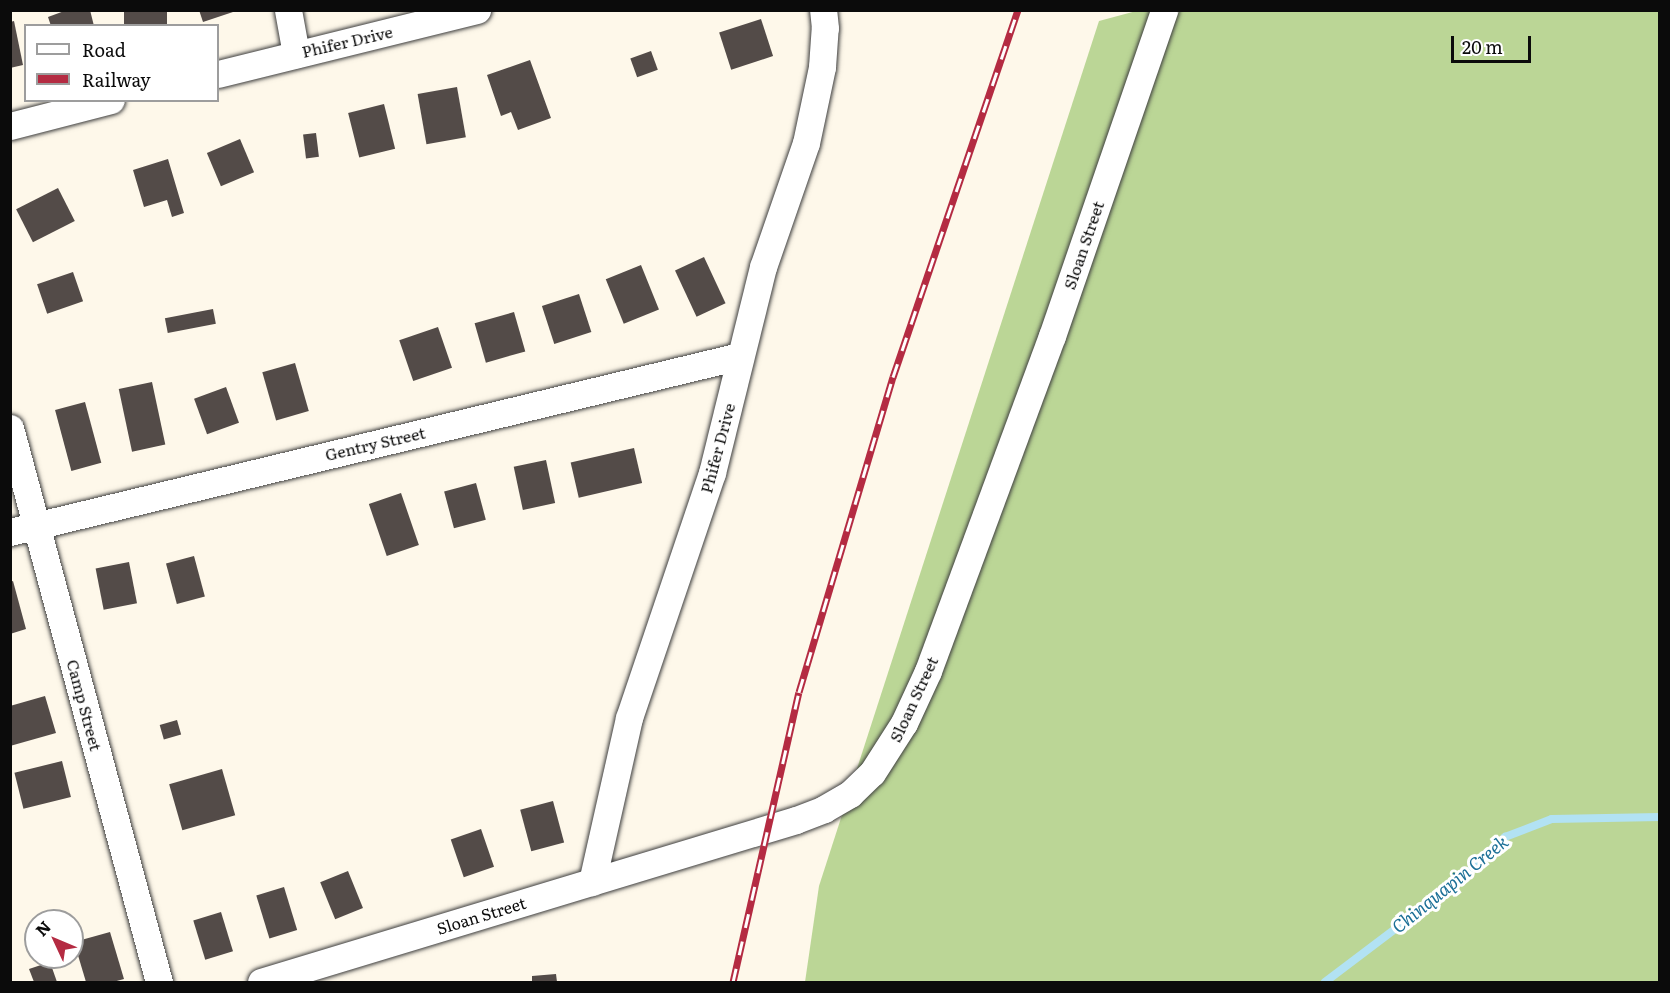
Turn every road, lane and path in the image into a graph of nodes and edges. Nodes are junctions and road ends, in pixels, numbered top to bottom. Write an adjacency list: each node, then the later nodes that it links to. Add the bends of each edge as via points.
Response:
1 (288, 10): 5 (street)
2 (477, 10): 5 (street, Phifer Drive)
3 (823, 10): 9 (street, Phifer Drive, via 825,28 816,105 763,267)
4 (1164, 10): 13 (street, Sloan Street, via 1052,336 928,670 890,748 850,794 824,809)
5 (296, 54): 6 (street, Phifer Drive)
6 (219, 74)
7 (103, 102): 8 (street)
8 (10, 126)
9 (740, 356): 11 (street, Gentry Street); 13 (street, Phifer Drive, via 712,473 629,718)
10 (10, 428): 11 (street, Camp Street)
11 (37, 525): 12 (street, Gentry Street); 14 (street, Camp Street)
12 (10, 532)
13 (592, 882): 15 (street, Sloan Street)
14 (159, 982)
15 (264, 982)

